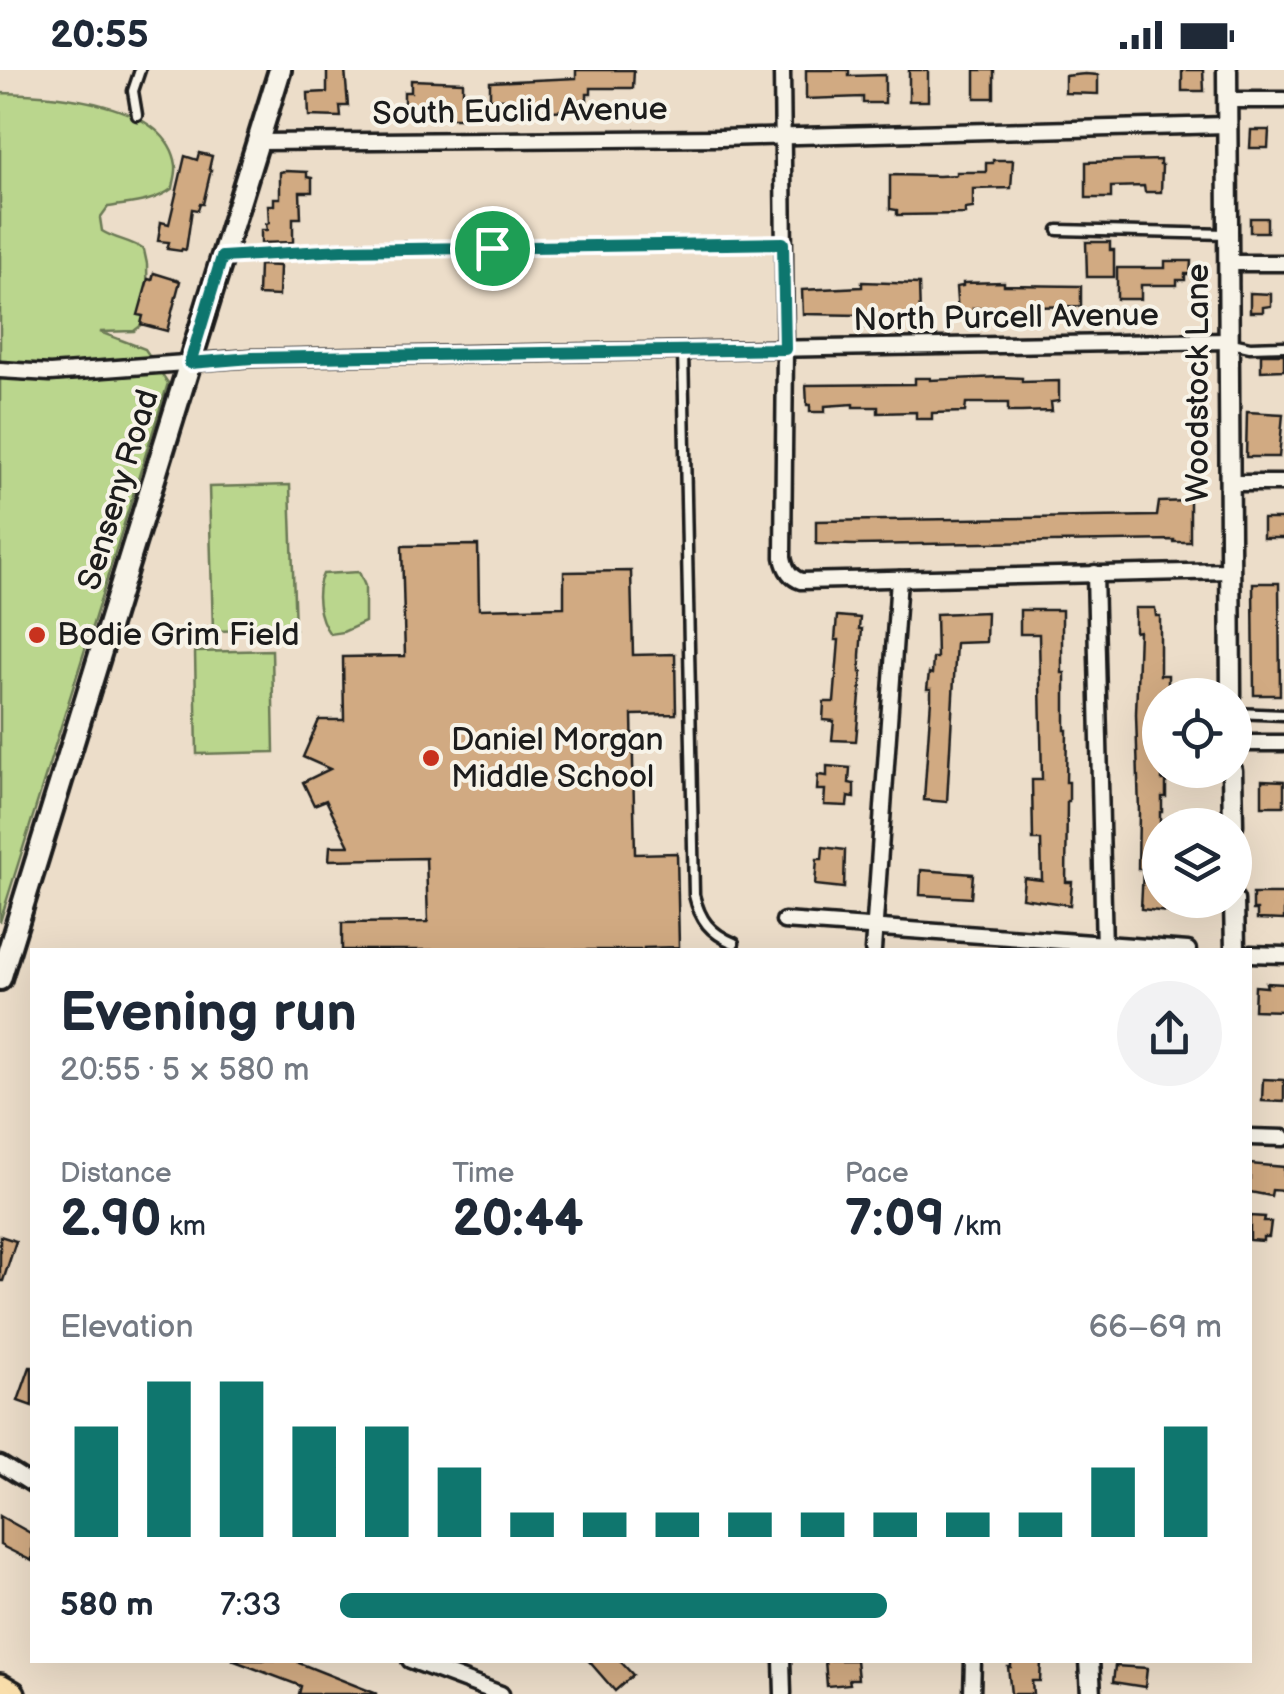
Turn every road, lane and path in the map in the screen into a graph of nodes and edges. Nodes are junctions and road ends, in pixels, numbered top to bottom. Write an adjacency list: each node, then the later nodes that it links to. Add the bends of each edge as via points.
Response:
1 (140, 70): 7 (lane, via 133,92)
2 (280, 70): 10 (main road, Senseny Road)
3 (782, 70): 9 (street)
4 (1226, 70): 5 (street, Woodstock Lane)
5 (1226, 100): 6 (street); 8 (street, Woodstock Lane)
6 (1284, 100)
7 (137, 115)
8 (1226, 126): 9 (street, South Euclid Avenue); 12 (street, Woodstock Lane)
9 (782, 136): 10 (street, South Euclid Avenue); 13 (street)
10 (258, 142): 14 (main road, Senseny Road)
11 (1058, 230): 12 (lane)
12 (1227, 234): 15 (street, Woodstock Lane)
13 (783, 243): 14 (lane); 19 (street)
14 (222, 257): 21 (main road, Senseny Road)
15 (1227, 263): 16 (street); 17 (street, Woodstock Lane)
16 (1284, 263)
17 (1228, 341): 18 (lane, via 1250,348); 19 (street, North Purcell Avenue); 23 (street, Woodstock Lane)
18 (1284, 346)
19 (785, 349): 20 (street, North Purcell Avenue); 27 (street, via 785,568 801,581)
20 (684, 350): 21 (street, North Purcell Avenue); 36 (lane, via 694,895 711,930)
21 (190, 363): 22 (street, North Purcell Avenue); 43 (main road, Senseny Road)
22 (0, 370)
23 (1228, 483): 24 (street); 25 (street, Woodstock Lane)
24 (1284, 483)
25 (1230, 571): 26 (street); 28 (street, Woodstock Lane)
26 (1094, 574): 27 (street); 37 (street)
27 (900, 579): 35 (street)
28 (1231, 678)
29 (1252, 714): 30 (lane)
30 (1284, 715)
31 (1252, 743): 32 (street)
32 (1284, 744)
33 (1234, 918): 40 (street)
34 (784, 921): 35 (street)
35 (875, 928): 37 (street); 38 (street)
36 (734, 943)
37 (1104, 947): 39 (street)
38 (873, 948)
39 (1132, 948)
40 (1235, 948)
41 (1252, 954): 42 (street)
42 (1284, 955)
43 (0, 979)
44 (1252, 1137): 45 (street)
45 (1284, 1138)
46 (0, 1464): 47 (street)
47 (30, 1483)
48 (418, 1663): 54 (street)
49 (782, 1663): 55 (street)
50 (973, 1663): 56 (street)
51 (1089, 1663): 57 (street)
52 (0, 1688): 53 (highway)
53 (12, 1694)
54 (501, 1694)
55 (783, 1694)
56 (972, 1694)
57 (1091, 1694)

